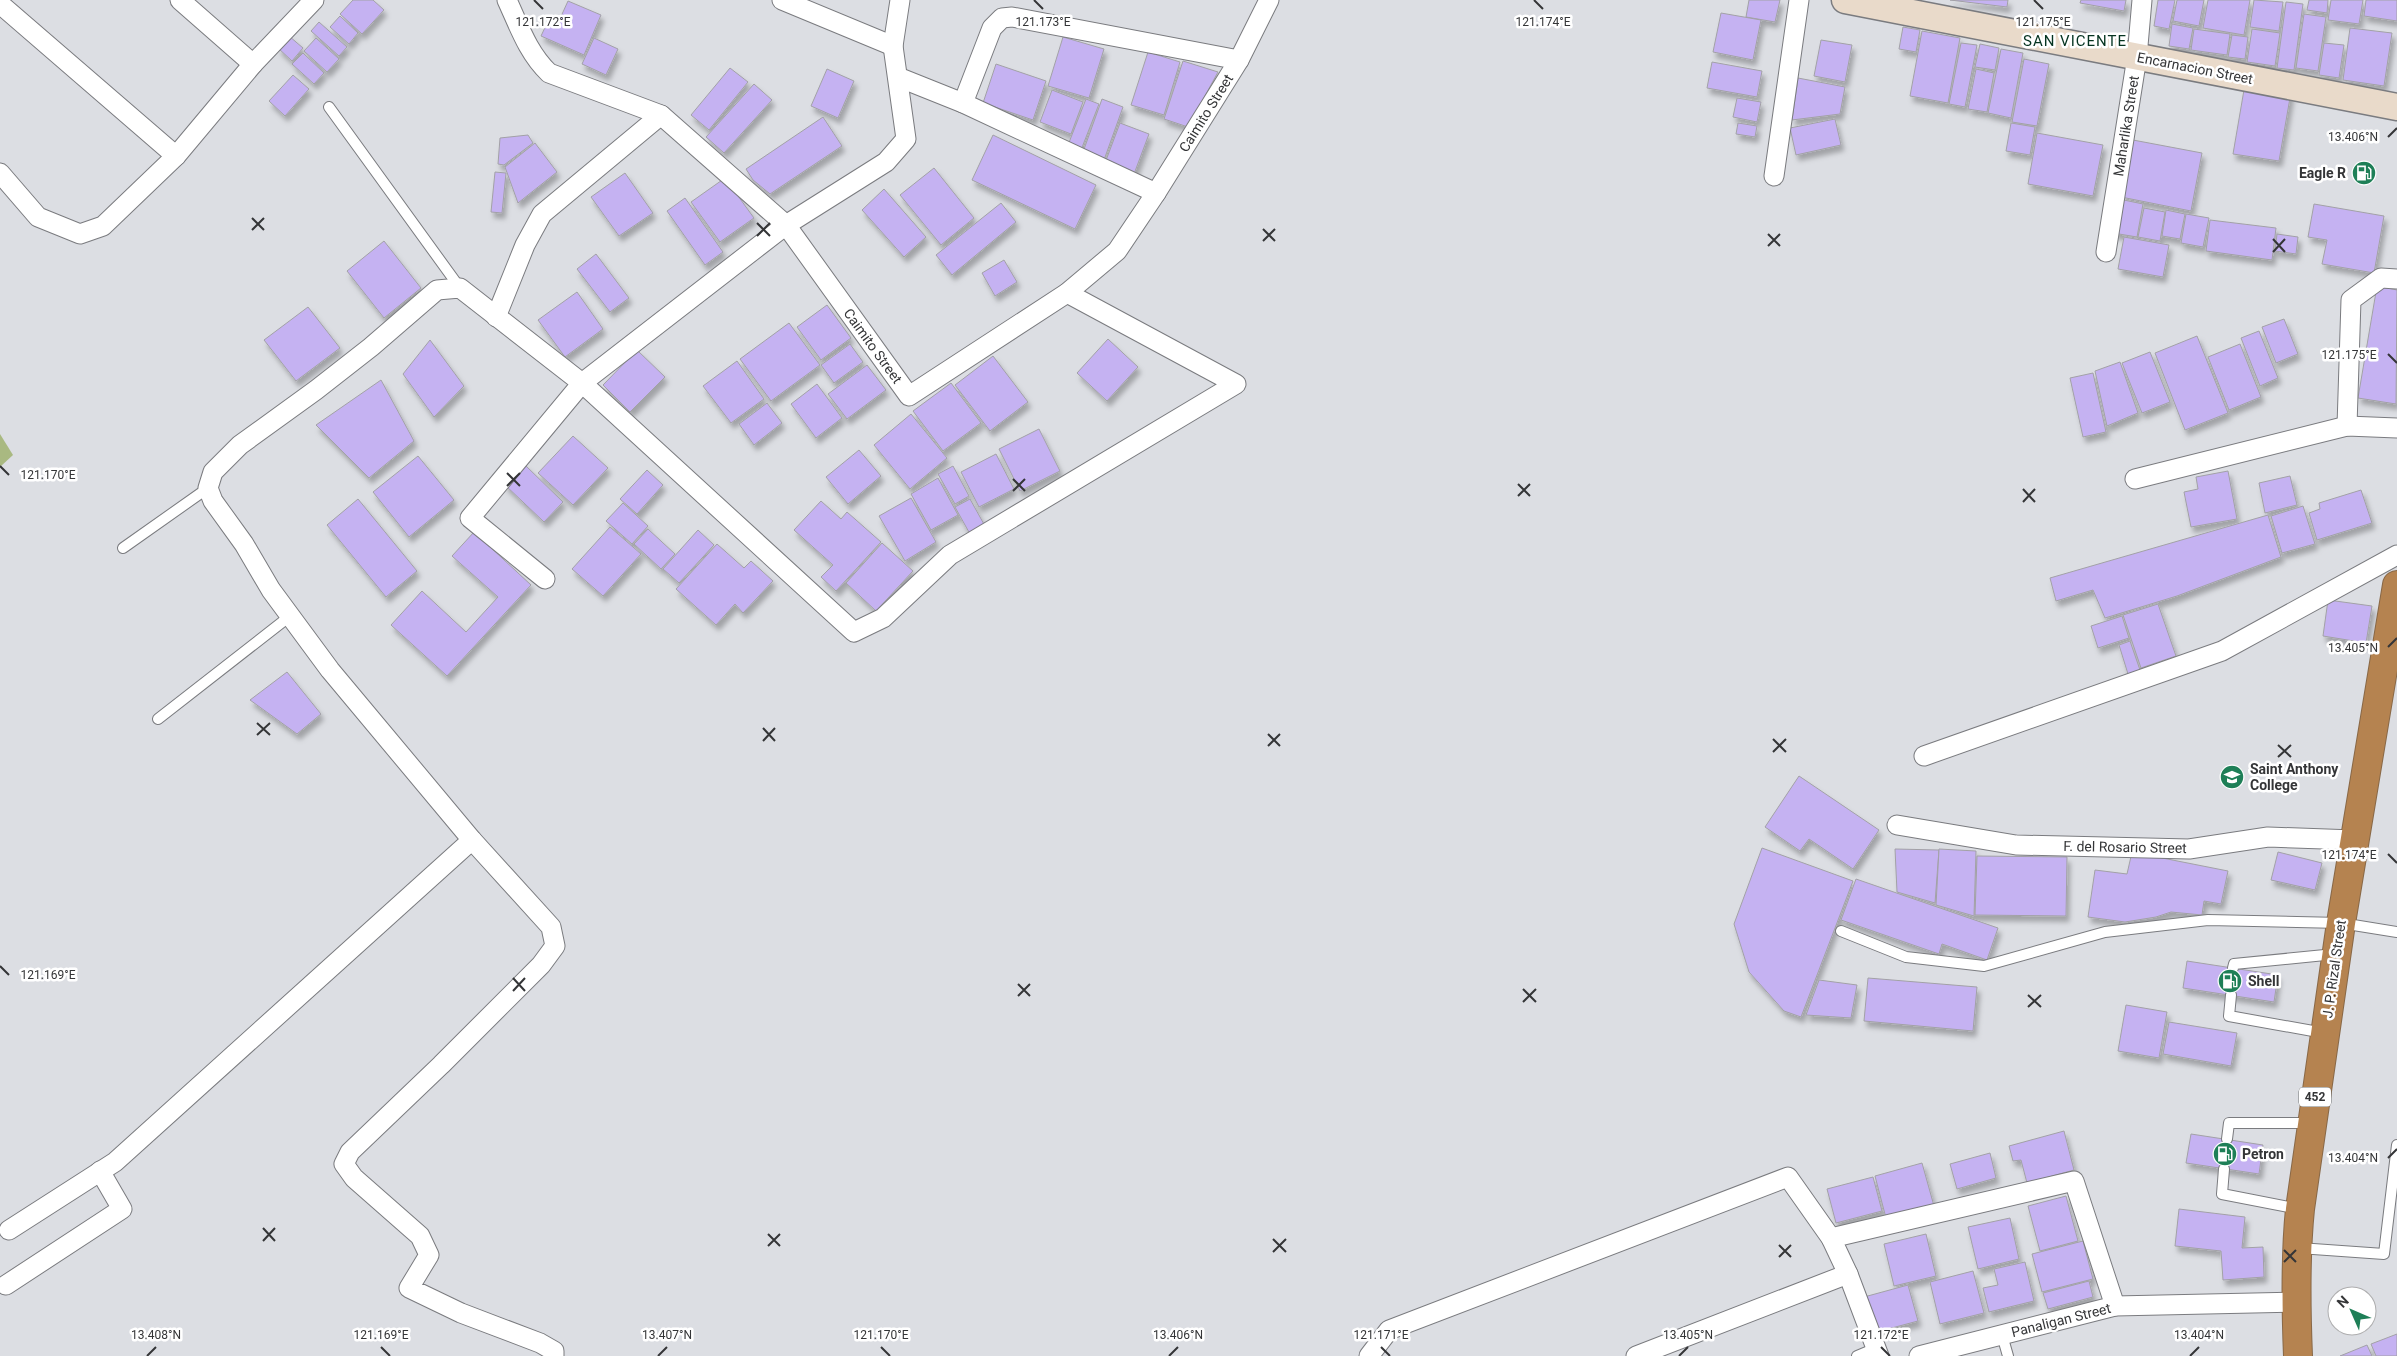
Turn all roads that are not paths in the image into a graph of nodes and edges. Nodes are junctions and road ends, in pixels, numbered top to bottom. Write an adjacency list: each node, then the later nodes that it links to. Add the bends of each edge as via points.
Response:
1 (180, 0): 14 (street)
2 (314, 0): 14 (street)
3 (507, 0): 19 (street, Caimito Street, via 536,62 549,73)
4 (782, 0): 11 (street)
5 (900, 0): 11 (street)
6 (1269, 0): 13 (street, Caimito Street)
7 (1799, 0): 22 (street)
8 (1846, 0): 12 (street, Encarnacion Street)
9 (2142, 0): 12 (street, Maharlika Street)
10 (0, 4): 20 (street)
11 (893, 46): 15 (street)
12 (2137, 57): 17 (street, Encarnacion Street); 25 (street, Maharlika Street)
13 (1239, 60): 16 (street, via 1012,17 1002,18 992,28); 23 (street, Caimito Street)
14 (253, 64): 20 (street)
15 (898, 77): 16 (street); 24 (street, via 906,140 886,162)
16 (963, 103): 23 (street)
17 (2397, 106)
18 (329, 107): 27 (lane)
19 (661, 115): 24 (street, Caimito Street); 29 (street, via 542,214 525,245)
20 (176, 156): 21 (street, via 103,226 80,234 38,217)
21 (0, 173)
22 (1774, 176)
23 (1156, 193): 28 (street, Caimito Street, via 1116,251)
24 (786, 225): 28 (street, Caimito Street, via 909,396); 30 (street)
25 (2106, 252)
26 (2397, 279): 31 (street, via 2381,278 2351,300)
27 (460, 288): 29 (street); 34 (street, via 437,290 364,353 240,445 213,472)
28 (1067, 293): 30 (street, via 1236,384 950,555 883,618 854,632)
29 (496, 317): 30 (street)
30 (582, 383): 37 (street, via 470,518)
31 (2347, 426): 32 (street); 33 (street)
32 (2397, 428)
33 (2136, 479)
34 (208, 488): 35 (lane); 39 (street, via 213,501)
35 (123, 548)
36 (2397, 555): 42 (street, via 2222,651)
37 (545, 580)
38 (2397, 585): 40 (highway, J. P. Rizal Street / 452)
39 (290, 616): 41 (lane); 44 (street, via 330,670)
40 (2388, 691): 45 (highway, J. P. Rizal Street / 452)
41 (158, 719)
42 (1924, 756)
43 (1897, 825): 45 (street, F. del Rosario Street, via 2025,845 2189,849 2268,837)
44 (472, 840): 57 (street, via 115,1162); 68 (street, via 550,927 555,946 541,965 459,1048 350,1152 344,1164 354,1178 420,1236 429,1255 409,1288 461,1313 540,1343 554,1351)
45 (2354, 840): 46 (highway, J. P. Rizal Street / 452)
46 (2340, 923): 47 (lane, via 2208,920 2105,932 1984,966 1906,957); 48 (lane); 49 (highway, J. P. Rizal Street / 452)
47 (1841, 931)
48 (2397, 932)
49 (2337, 954): 50 (lane, via 2234,964); 52 (highway, J. P. Rizal Street / 452)
50 (2233, 968)
51 (2231, 995): 52 (lane, via 2229,1016)
52 (2325, 1033): 53 (highway, J. P. Rizal Street / 452)
53 (2311, 1123): 54 (lane, via 2229,1123); 58 (highway, J. P. Rizal Street / 452)
54 (2227, 1139)
55 (2397, 1145): 61 (lane, via 2384,1254)
56 (2224, 1169): 58 (lane, via 2222,1194)
57 (100, 1171): 59 (street); 63 (street, via 122,1209)
58 (2300, 1209): 61 (highway, J. P. Rizal Street / 452)
59 (9, 1230)
60 (1831, 1238): 62 (street); 65 (street, via 2074,1181); 69 (street, via 1788,1177 1390,1330)
61 (2296, 1248): 64 (highway, J. P. Rizal Street / 452)
62 (1848, 1274): 67 (street); 70 (street)
63 (6, 1285)
64 (2295, 1302): 65 (street, Panaligan Street); 74 (highway, J. P. Rizal Street / 452)
65 (2115, 1306): 66 (street, Panaligan Street)
66 (2002, 1335): 72 (street, Panaligan Street); 73 (lane)
67 (1877, 1352): 71 (lane)
68 (554, 1356)
69 (1369, 1356)
70 (1636, 1356)
71 (1857, 1356)
72 (1919, 1356)
73 (2008, 1356)
74 (2298, 1356)

